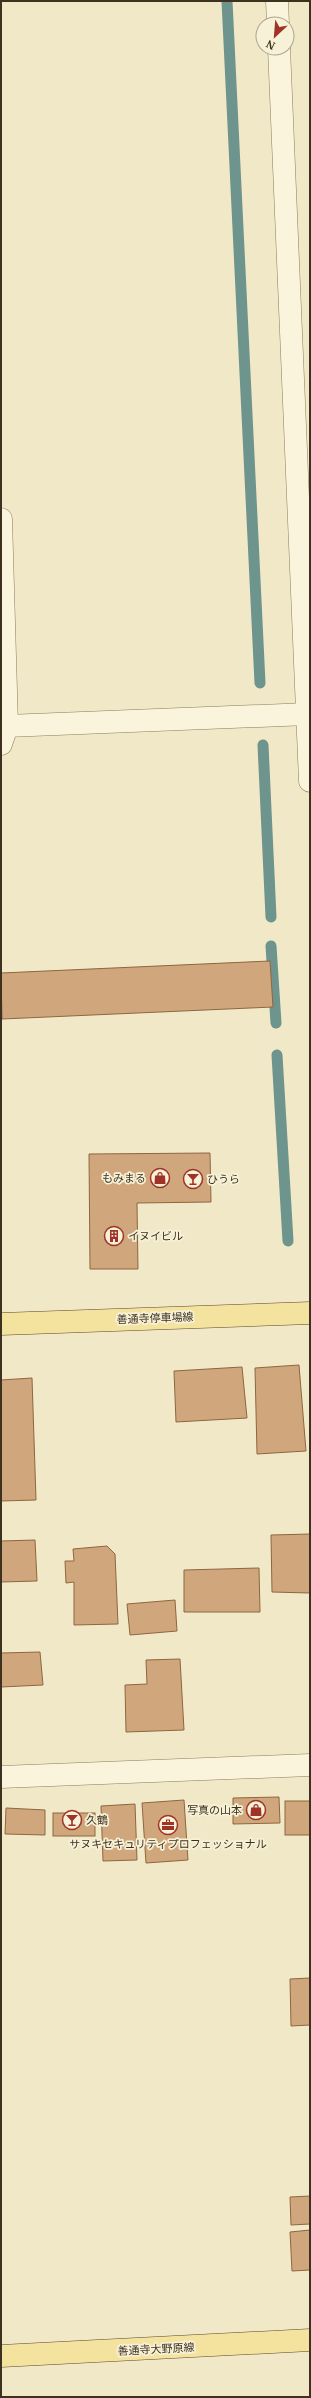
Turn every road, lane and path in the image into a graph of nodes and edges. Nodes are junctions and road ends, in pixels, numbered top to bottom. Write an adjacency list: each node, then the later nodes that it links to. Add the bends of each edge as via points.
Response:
1 (277, 1): 2 (street)
2 (278, 16)
3 (279, 56): 6 (street)
4 (1, 520): 5 (street)
5 (3, 655): 7 (street)
6 (308, 714): 7 (street); 8 (street)
7 (4, 735)
8 (310, 781)
9 (310, 1313): 10 (main road, 善通寺停車場線)
10 (1, 1324)
11 (310, 1765): 12 (street)
12 (1, 1777)
13 (310, 2340): 14 (main road, 善通寺大野原線)
14 (1, 2356)

